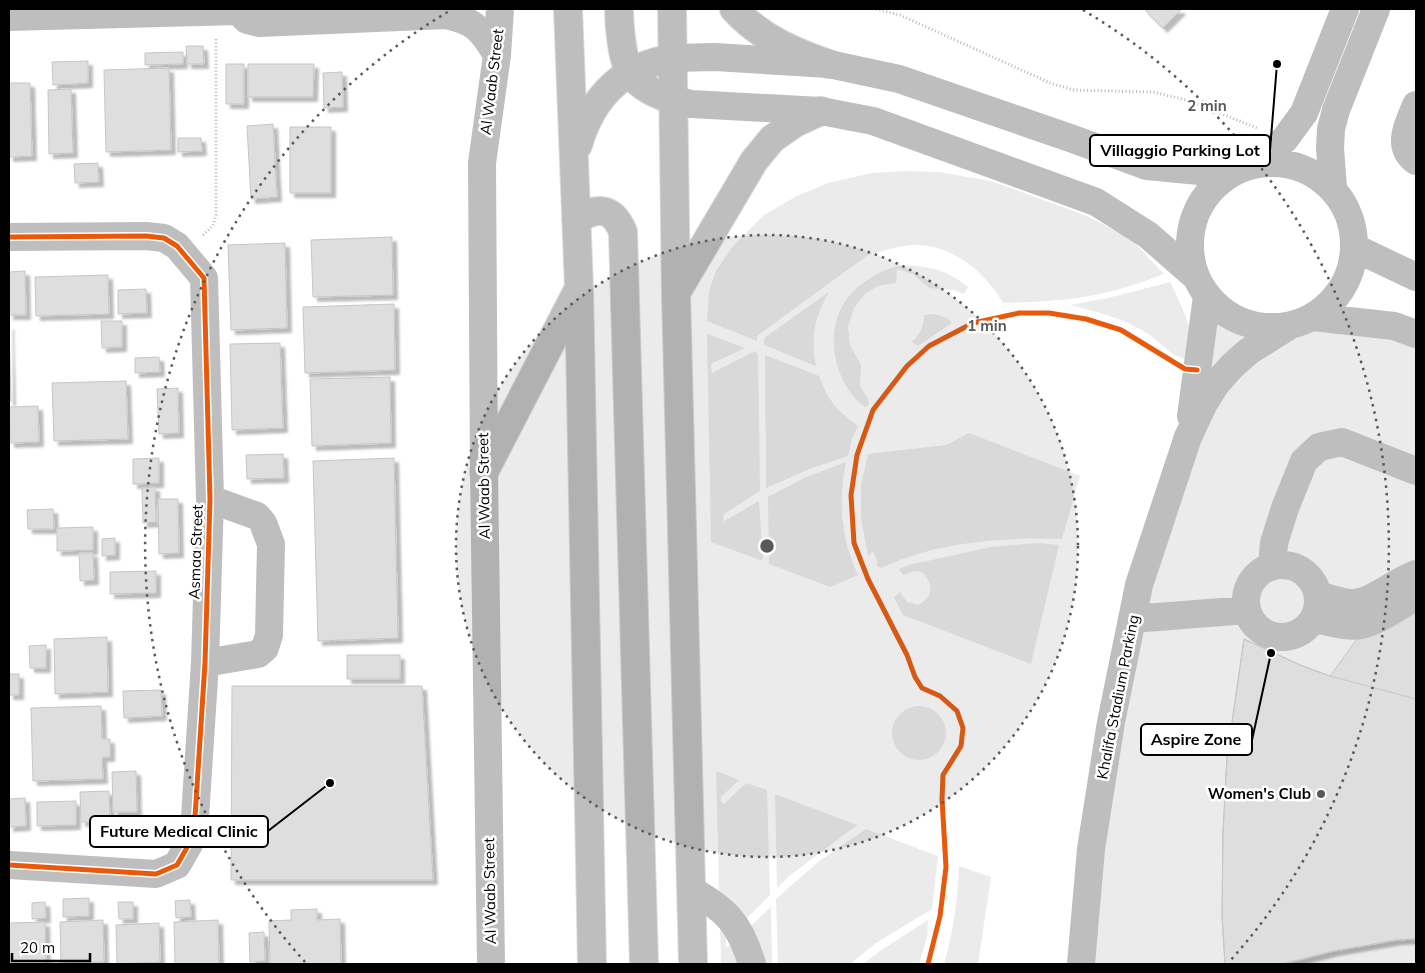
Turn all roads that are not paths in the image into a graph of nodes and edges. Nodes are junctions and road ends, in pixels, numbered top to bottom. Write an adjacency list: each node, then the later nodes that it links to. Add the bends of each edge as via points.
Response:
1 (500, 9): 10 (main road, Al Waab Street)
2 (568, 9): 17 (main road)
3 (619, 9): 13 (main road, via 623,52)
4 (672, 9): 11 (main road)
5 (734, 9): 12 (main road, via 766,36 796,53)
6 (1345, 9): 19 (main road, via 1312,98 1286,139)
7 (1376, 9): 21 (main road, via 1336,110 1330,148)
8 (231, 11): 9 (main road); 10 (main road, via 258,23 446,15 462,18 476,27)
9 (9, 18)
10 (497, 55): 33 (main road, Al Waab Street, via 482,163)
11 (674, 58): 12 (main road, via 715,57); 13 (main road, via 643,65); 14 (main road)
12 (829, 64): 20 (main road, via 898,79 1147,166)
13 (630, 73): 14 (main road, via 656,94); 17 (main road, via 613,85 588,117)
14 (674, 100): 16 (main road, via 690,104); 28 (main road)
15 (1416, 105): 18 (main road, via 1404,134 1407,151)
16 (822, 111): 26 (main road, via 873,121 1096,202 1148,235); 28 (main road, via 795,122 772,139 754,161)
17 (575, 157): 22 (main road)
18 (1416, 161)
19 (1259, 163): 20 (main road, via 1244,166); 21 (main road, via 1292,164 1314,173)
20 (1230, 174): 26 (main road, via 1211,188 1198,208 1190,230 1190,254)
21 (1333, 188): 24 (main road, via 1352,224)
22 (576, 220): 27 (main road); 46 (main road, via 589,212 611,213 623,232)
23 (9, 237): 34 (main road, Asmaa Street, via 164,238 177,246 204,278)
24 (1355, 248): 25 (main road); 29 (main road, via 1349,275 1335,300)
25 (1416, 277)
26 (1201, 287): 29 (main road, via 1227,315 1252,326 1271,328); 31 (main road, Khalifa Stadium Parking)
27 (579, 288): 33 (main road); 45 (main road)
28 (676, 293): 43 (main road)
29 (1301, 322): 30 (main road, via 1394,326); 31 (main road, Khalifa Stadium Parking, via 1250,351 1232,366 1204,403)
30 (1416, 334)
31 (1188, 437): 40 (main road, Khalifa Stadium Parking, via 1139,585)
32 (1416, 471): 35 (main road, via 1342,442 1320,447 1304,461 1285,508 1274,543)
33 (484, 472): 44 (main road, Al Waab Street)
34 (210, 499): 41 (main road, Asmaa Street); 41 (main road, via 257,516 263,523 270,544 269,635 265,648 258,654)
35 (1272, 566): 38 (main road, via 1296,567 1306,574 1314,583); 39 (main road, via 1258,575 1248,588)
36 (1416, 574): 38 (main road, via 1370,598)
37 (1416, 597): 38 (main road, via 1360,625 1349,626)
38 (1316, 607): 39 (main road, via 1306,628 1296,635 1283,637 1271,636 1260,630)
39 (1247, 610): 40 (main road)
40 (1132, 619): 49 (main road, Khalifa Stadium Parking, via 1111,722 1091,849)
41 (205, 663): 42 (main road, Asmaa Street, via 195,817 189,844 177,865 156,874)
42 (9, 865)
43 (691, 890): 47 (main road); 48 (main road, via 713,902 731,920 745,941)
44 (491, 964)
45 (592, 964)
46 (644, 964)
47 (693, 964)
48 (752, 964)
49 (1081, 964)

